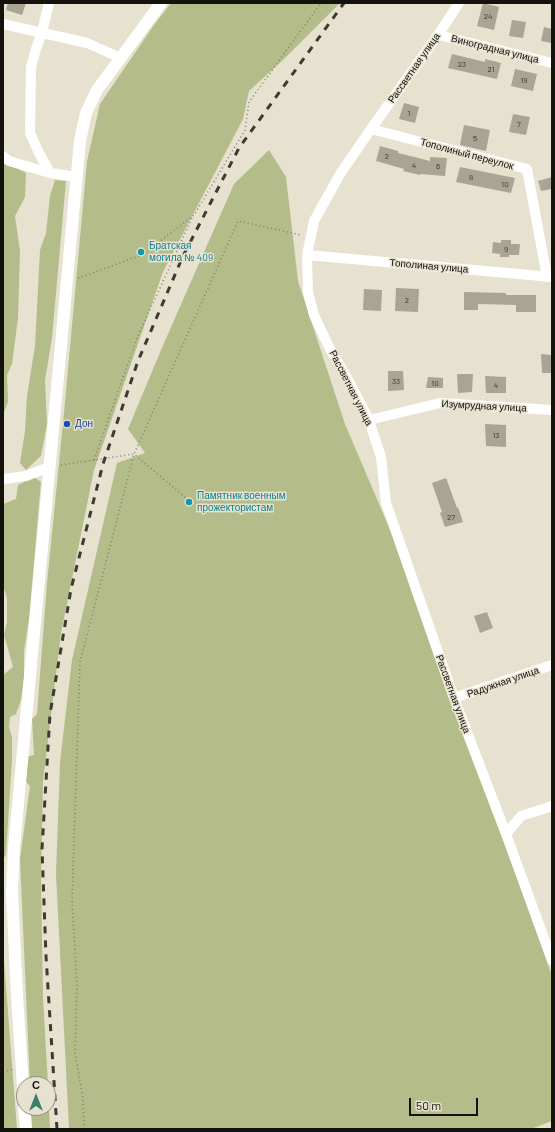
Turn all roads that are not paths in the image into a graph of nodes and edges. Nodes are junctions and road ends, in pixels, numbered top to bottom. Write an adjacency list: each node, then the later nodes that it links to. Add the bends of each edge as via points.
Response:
1 (49, 3): 5 (street)
2 (161, 3): 7 (street)
3 (459, 3): 6 (street, Рассветная улица)
4 (3, 24): 5 (street)
5 (42, 32): 7 (street, via 87,42); 11 (street, via 31,67 30,132)
6 (438, 34): 8 (street, Виноградная улица); 9 (street, Рассветная улица)
7 (121, 58): 12 (street, via 97,90 86,113 80,141)
8 (552, 63)
9 (370, 129): 13 (street, Рассветная улица, via 336,181 314,221); 14 (street, Тополиный переулок, via 527,169)
10 (3, 156): 11 (street)
11 (50, 173): 12 (street)
12 (77, 177): 17 (street)
13 (307, 255): 14 (street, Тополиная улица); 16 (street, Рассветная улица, via 308,292 314,315)
14 (550, 277)
15 (552, 410): 16 (street, Изумрудная улица, via 440,403)
16 (369, 420): 20 (street, Рассветная улица, via 381,457 386,503)
17 (49, 467): 18 (street, via 26,476); 24 (street, via 14,847 12,893)
18 (3, 479)
19 (552, 665): 20 (street, Радужная улица)
20 (454, 698): 22 (street, Рассветная улица)
21 (552, 806): 22 (street, via 521,816)
22 (506, 834): 23 (street, Рассветная улица)
23 (552, 960)
24 (22, 1076)
25 (25, 1116): 26 (street)
26 (26, 1129)

